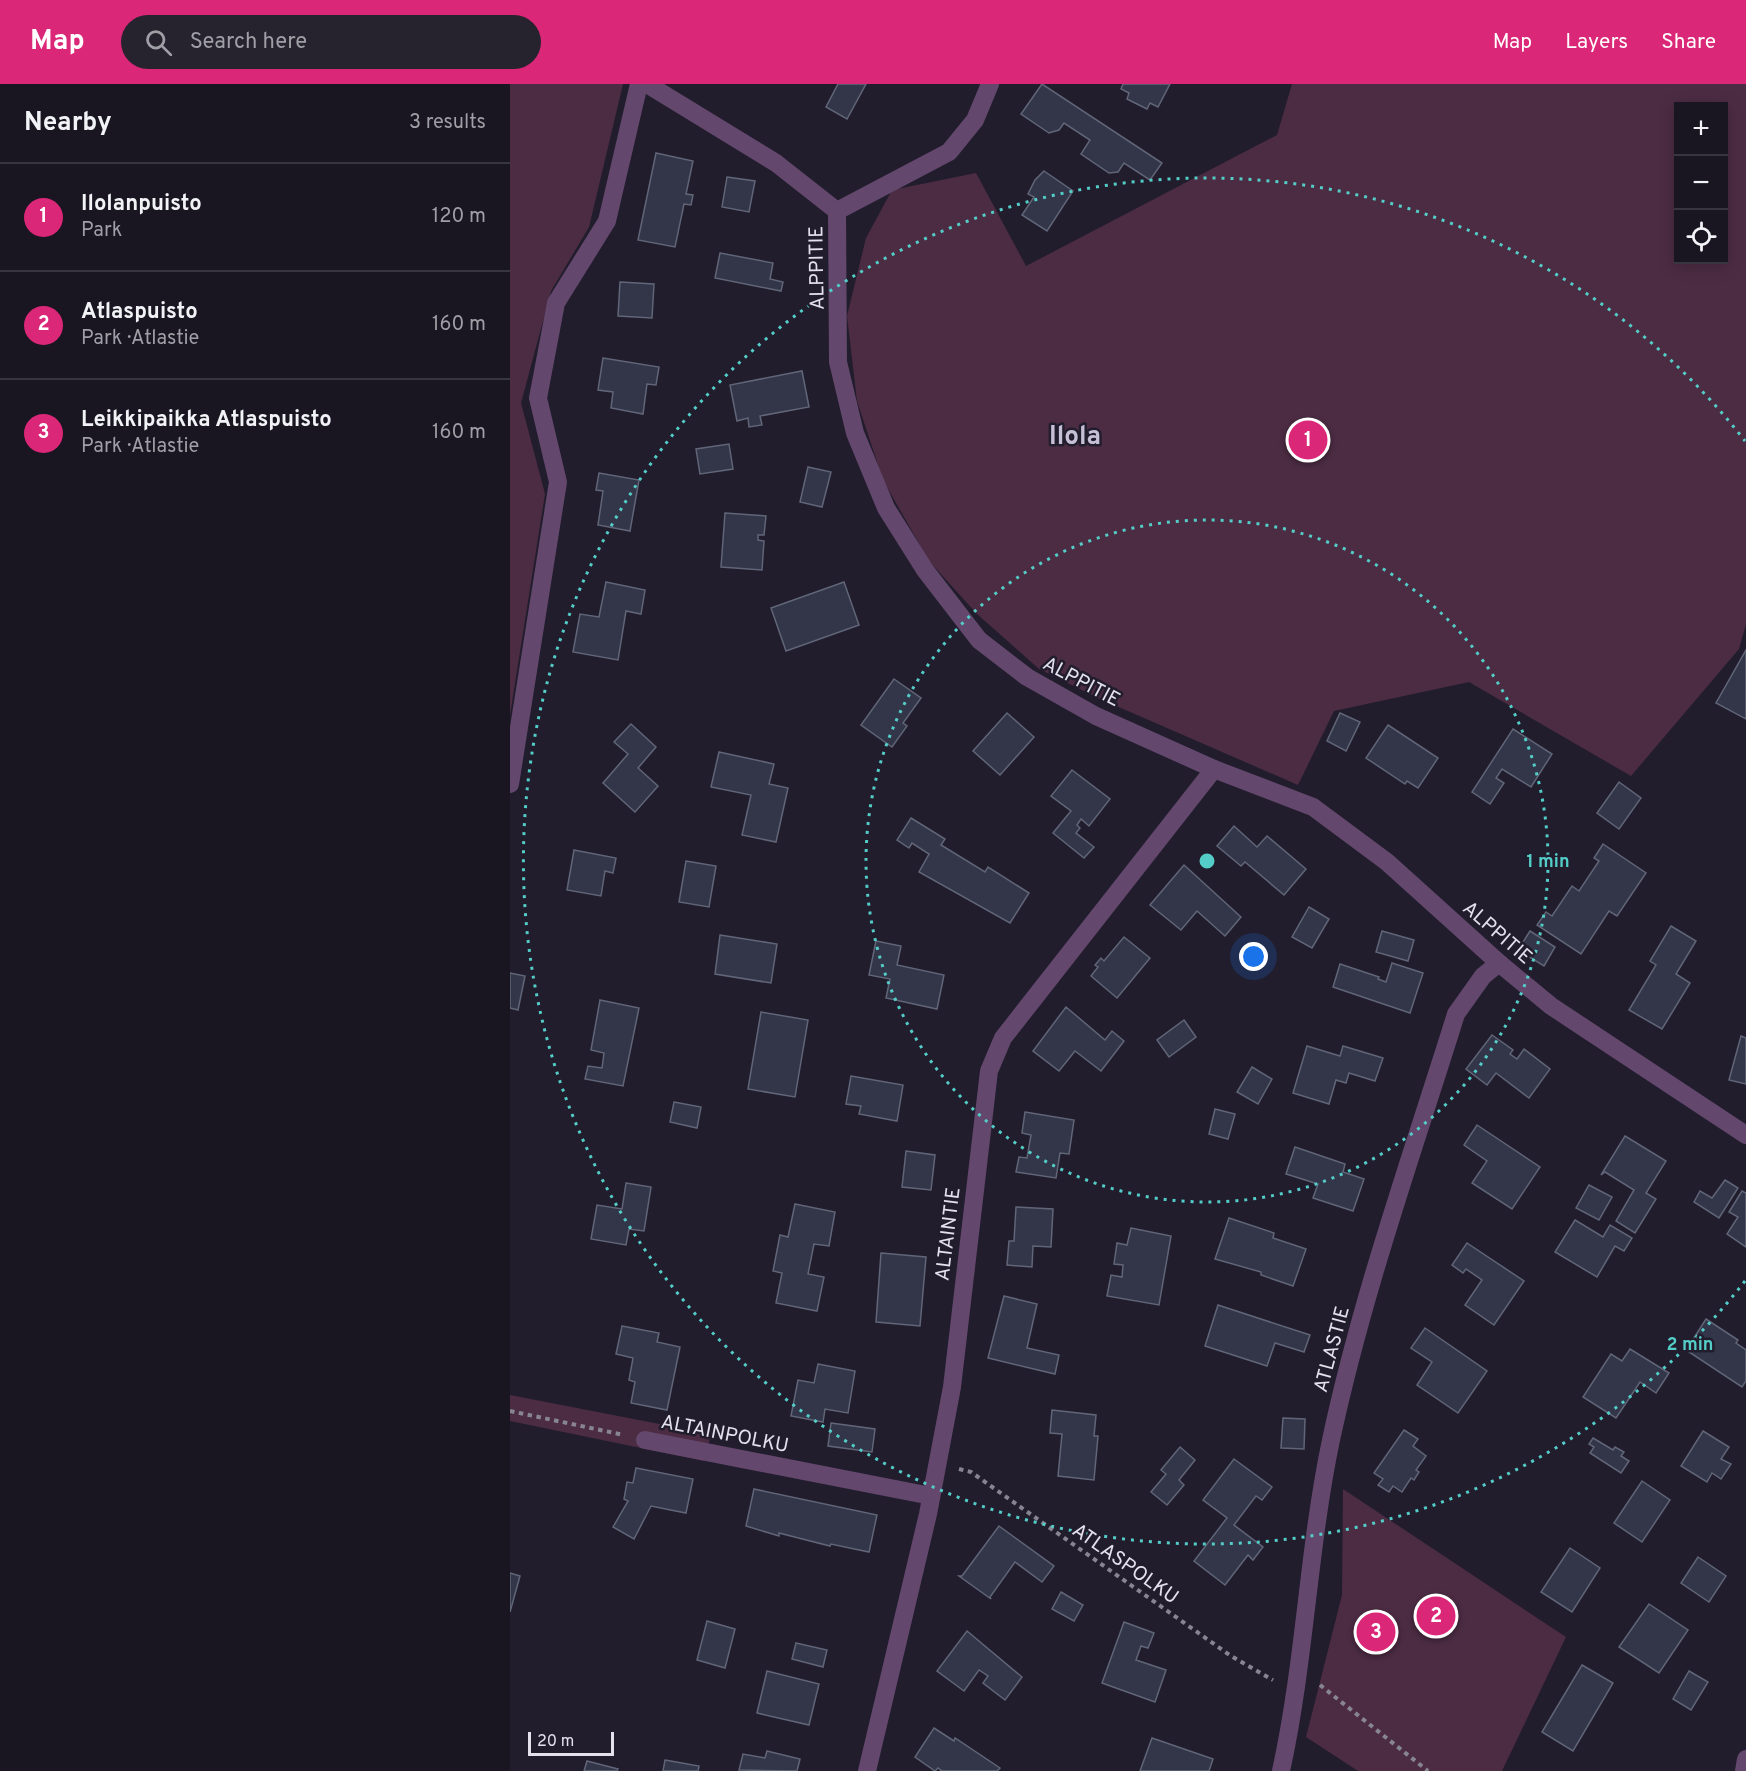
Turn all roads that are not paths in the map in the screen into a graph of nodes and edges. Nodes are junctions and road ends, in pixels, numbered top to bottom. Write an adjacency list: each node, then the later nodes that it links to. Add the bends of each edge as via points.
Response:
1 (639, 84): 6 (street, via 607,221 556,303 538,398 558,482)
2 (646, 84): 4 (street, ALPPITIE, via 776,162)
3 (990, 84): 4 (street, via 975,120 950,152)
4 (837, 210): 5 (street, ALPPITIE, via 838,362 855,433 886,508 925,570 979,640 1027,678 1096,716)
5 (1214, 769): 7 (street, ALPPITIE, via 1313,807 1387,862); 10 (street, ALTAINTIE, via 1003,1038 989,1071 952,1387)
6 (510, 784)
7 (1498, 963): 8 (street, ALPPITIE, via 1551,1006); 13 (street, ATLASTIE, via 1483,976 1456,1014 1368,1297 1331,1439)
8 (1746, 1135)
9 (645, 1440): 10 (street, ALTAINPOLKU)
10 (931, 1496): 12 (street, ALTAINTIE)
11 (1746, 1759): 14 (street)
12 (867, 1771)
13 (1281, 1771)
14 (1744, 1771)

